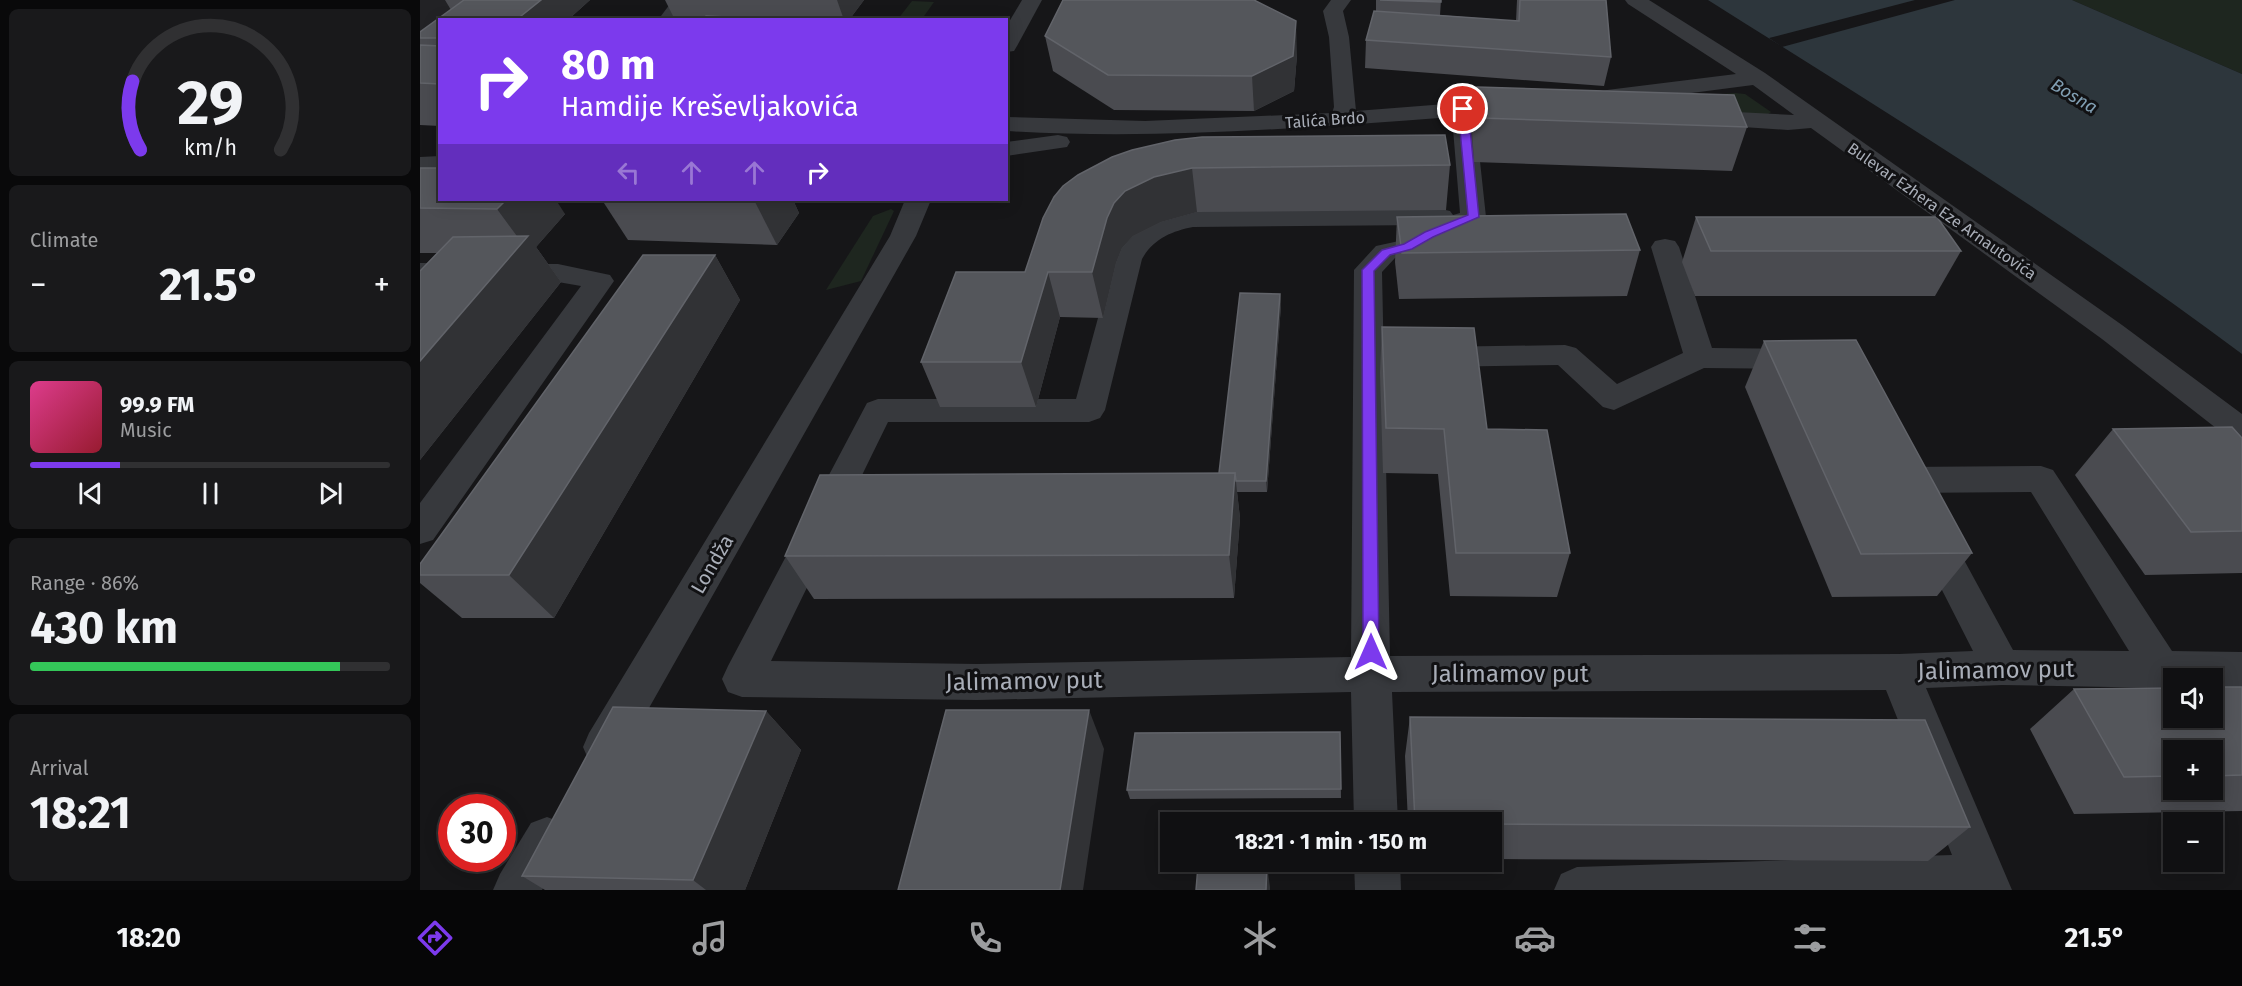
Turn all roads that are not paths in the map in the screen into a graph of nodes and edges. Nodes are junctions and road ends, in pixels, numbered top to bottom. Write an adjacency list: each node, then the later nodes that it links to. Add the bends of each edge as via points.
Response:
1 (683, 0): 5 (street)
2 (1032, 0): 6 (street)
3 (1341, 0): 10 (street, via 1333,11 1346,107)
4 (1635, 0): 7 (street, Bulevar Ezhera Eze Arnautovića)
5 (670, 18)
6 (1008, 42)
7 (1757, 78): 8 (street, via 1590,106); 11 (street, Bulevar Ezhera Eze Arnautovića)
8 (1644, 115)
9 (1680, 117): 11 (street, via 1788,123)
10 (1342, 118): 13 (street, Talića Brdo); 19 (street, Talića Brdo, via 1489,108)
11 (1816, 120): 30 (street, Bulevar Ezhera Eze Arnautovića, via 2112,332)
12 (1008, 126): 13 (street, Talića Brdo)
13 (1161, 128): 14 (street, Talića Brdo)
14 (1008, 149)
15 (438, 163): 16 (street)
16 (420, 164)
17 (918, 201): 20 (street, Londža)
18 (938, 201): 20 (street, Londža)
19 (1473, 217): 21 (street); 36 (street, Jalimamov put, via 1192,219 1150,232 1135,244 1128,259 1089,410 878,411 742,679 972,700)
20 (903, 236): 37 (street, Londža)
21 (1408, 246): 22 (street); 27 (street, via 1386,252 1368,270)
22 (1467, 247)
23 (1665, 247): 28 (street)
24 (420, 272): 25 (street)
25 (485, 272): 26 (street); 31 (street, via 558,273 600,281)
26 (463, 296)
27 (1389, 358): 28 (street, via 1565,355 1614,399); 36 (street)
28 (1700, 358): 29 (street)
29 (1829, 359)
30 (2242, 431)
31 (420, 530)
32 (2002, 667): 33 (street, Jalimamov put); 33 (street, via 1895,465 2041,479); 35 (street, Jalimamov put)
33 (2162, 670): 34 (street, Jalimamov put)
34 (2242, 670)
35 (1899, 672): 36 (street, Jalimamov put); 41 (street)
36 (1371, 674): 39 (street)
37 (589, 771)
38 (565, 811): 42 (street)
39 (1376, 812)
40 (1377, 872): 43 (street)
41 (1986, 884): 44 (street)
42 (516, 890)
43 (1378, 890)
44 (1577, 890)

